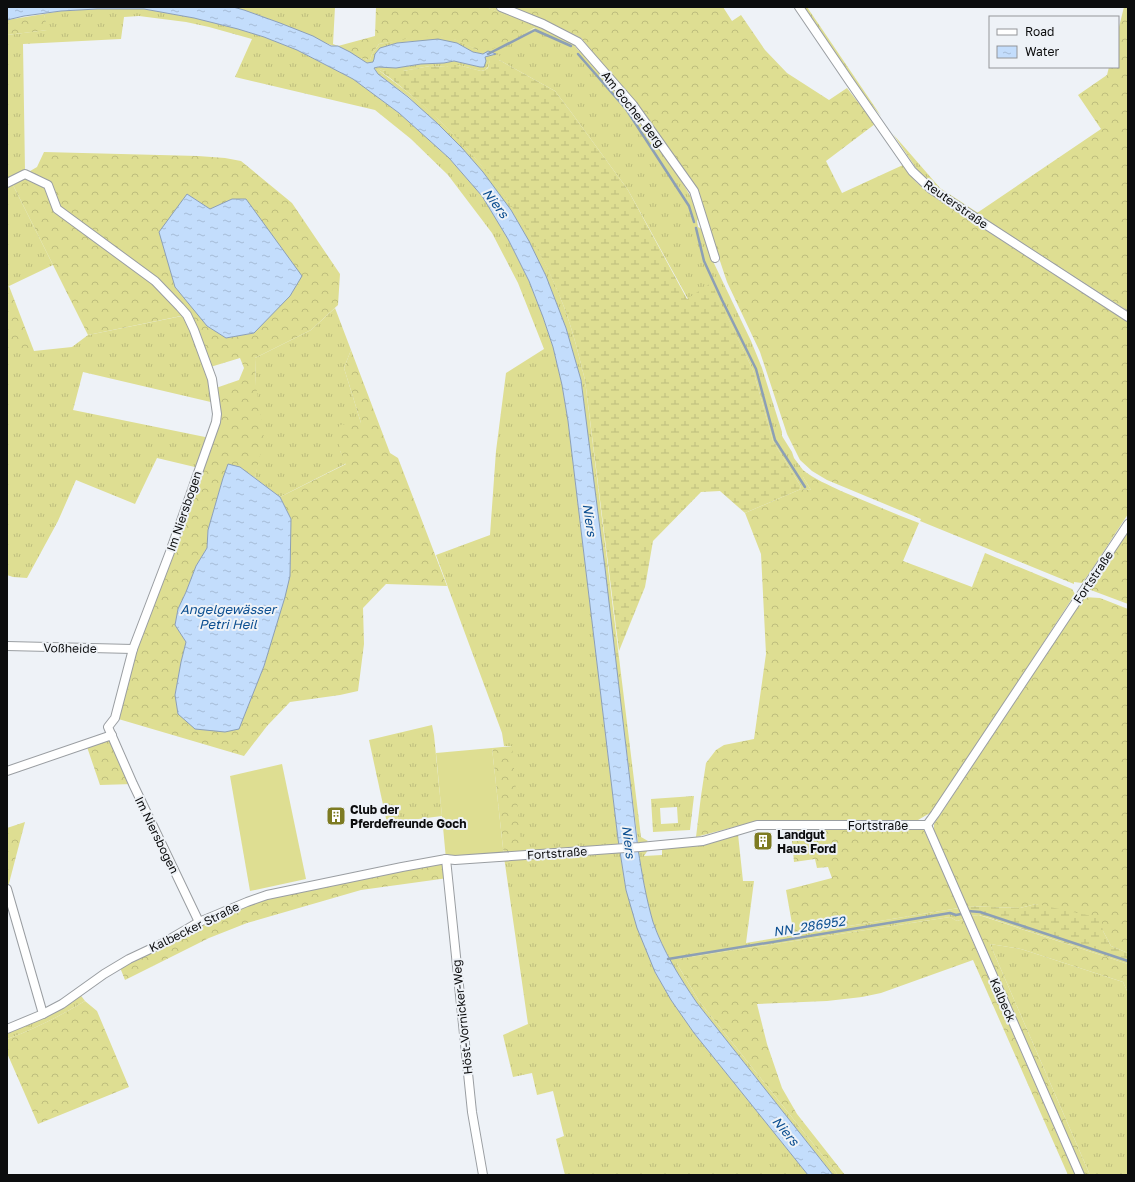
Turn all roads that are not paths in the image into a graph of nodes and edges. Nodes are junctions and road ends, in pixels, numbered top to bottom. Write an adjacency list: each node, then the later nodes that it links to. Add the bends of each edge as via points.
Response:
1 (501, 7): 4 (street, Am Gocher Berg, via 578,42 633,105 694,191)
2 (799, 7): 5 (street, Reuterstraße, via 912,171 931,189)
3 (7, 182): 8 (street, Im Niersbogen, via 25,174 48,186 57,209 155,281 186,315 212,379 216,422)
4 (715, 258)
5 (1128, 317)
6 (1128, 524): 11 (street, Fortstraße)
7 (7, 646): 8 (street, Voßheide)
8 (133, 649): 9 (street, Im Niersbogen, via 114,718 108,727)
9 (112, 735): 10 (street); 14 (street, Im Niersbogen)
10 (7, 771)
11 (927, 825): 12 (street, Fortstraße, via 757,825 703,841); 18 (street, Kalbeck)
12 (446, 859): 14 (street, Kalbecker Straße, via 267,895); 17 (street, Höst-Vornicker-Weg, via 472,1112)
13 (7, 890): 15 (street)
14 (200, 922): 15 (street, Kalbecker Straße, via 129,959)
15 (44, 1014): 16 (street, Kalbecker Straße)
16 (7, 1029)
17 (483, 1175)
18 (1080, 1175)

